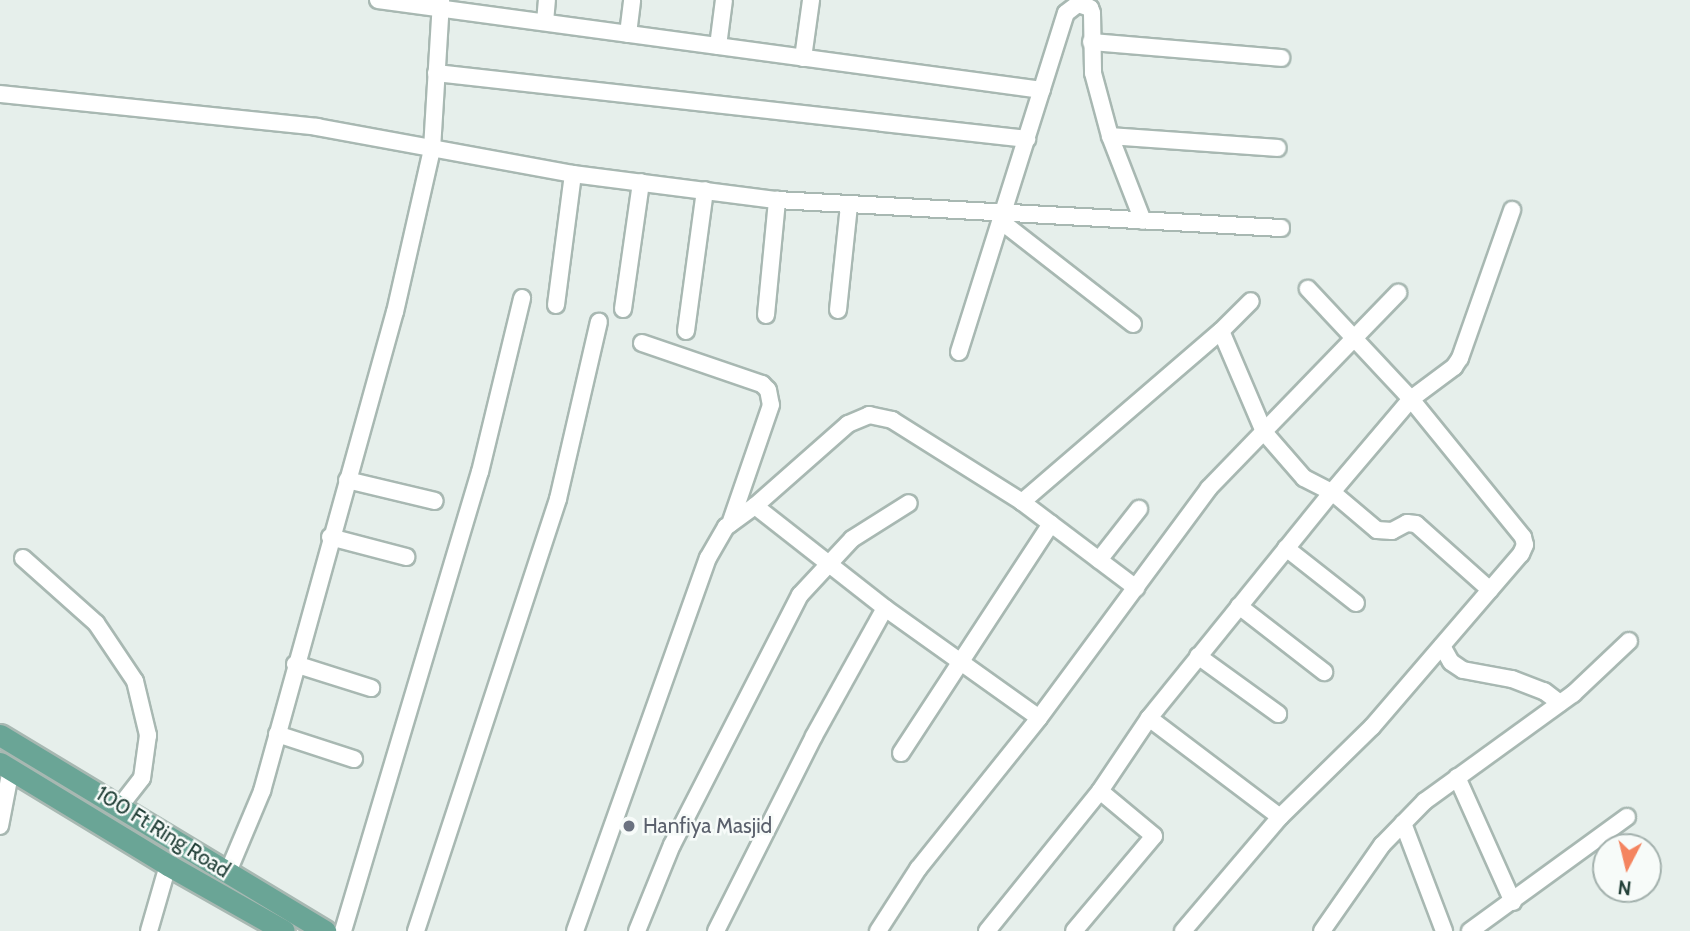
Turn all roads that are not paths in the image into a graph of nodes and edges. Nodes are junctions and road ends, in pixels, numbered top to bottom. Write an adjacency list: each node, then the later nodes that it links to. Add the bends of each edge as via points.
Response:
1 (378, 0): 6 (street)
2 (547, 0): 7 (street)
3 (632, 0): 8 (street)
4 (724, 0): 10 (street)
5 (811, 0): 11 (street)
6 (440, 4): 7 (street); 13 (street)
7 (544, 22): 8 (street)
8 (628, 34): 10 (street)
9 (1091, 42): 12 (street); 14 (street, via 1090,8 1071,7); 16 (street, via 1093,73)
10 (718, 46): 11 (street)
11 (803, 58): 14 (street)
12 (1281, 58)
13 (436, 74): 17 (street); 19 (street)
14 (1042, 90): 17 (street)
15 (0, 94): 19 (street, via 317,127)
16 (1110, 136): 18 (street); 27 (street)
17 (1027, 139): 26 (street)
18 (1278, 148)
19 (432, 149): 20 (street); 46 (street, via 395,312)
20 (573, 174): 21 (street); 33 (street)
21 (641, 182): 22 (street); 34 (street)
22 (705, 190): 23 (street); 39 (street)
23 (777, 200): 24 (street); 36 (street)
24 (849, 206): 26 (street); 35 (street)
25 (1512, 210): 44 (street, via 1460,358)
26 (1003, 218): 27 (street); 38 (street); 43 (street)
27 (1143, 221): 28 (street)
28 (1281, 228)
29 (1308, 289): 41 (street)
30 (1398, 293): 41 (street)
31 (522, 298): 95 (street, via 480,472)
32 (1251, 301): 40 (street)
33 (556, 305)
34 (623, 309)
35 (838, 310)
36 (766, 315)
37 (599, 322): 96 (street, via 558,499)
38 (1133, 324)
39 (686, 331)
40 (1221, 331): 45 (street); 49 (street)
41 (1353, 337): 44 (street); 45 (street)
42 (642, 343): 53 (street, via 762,384 768,390 771,405)
43 (959, 352)
44 (1411, 399): 47 (street); 62 (street, via 1523,537 1521,554)
45 (1264, 432): 47 (street, via 1304,478); 61 (street, via 1209,488)
46 (347, 480): 48 (street); 55 (street)
47 (1332, 492): 56 (street); 62 (street, via 1377,530 1416,524)
48 (435, 501)
49 (1023, 502): 51 (street, via 892,420 869,415 848,424); 54 (street)
50 (909, 503): 60 (street, via 852,539)
51 (755, 506): 53 (street); 60 (street)
52 (1139, 509): 59 (street)
53 (730, 524): 97 (street, via 708,558)
54 (1051, 524): 59 (street); 69 (street)
55 (330, 537): 57 (street); 70 (street)
56 (1286, 548): 63 (street); 64 (street)
57 (406, 557)
58 (23, 558): 84 (street, via 96,623 135,681 148,735 142,778)
59 (1099, 560): 61 (street)
60 (827, 564): 65 (street); 98 (street, via 800,595 672,845)
61 (1136, 588): 75 (street)
62 (1490, 590): 67 (street)
63 (1356, 603)
64 (1239, 606): 68 (street); 71 (street)
65 (885, 608): 69 (street); 99 (street, via 814,736)
66 (1629, 641): 73 (street)
67 (1442, 646): 73 (street, via 1451,662 1463,670 1512,679 1544,691); 85 (street, via 1373,727)
68 (1198, 656): 74 (street); 76 (street)
69 (960, 662): 75 (street); 79 (street)
70 (295, 664): 72 (street); 77 (street)
71 (1324, 672)
72 (371, 688)
73 (1560, 703): 82 (street)
74 (1278, 714)
75 (1038, 718): 100 (street, via 918,869)
76 (1149, 718): 83 (street); 85 (street)
77 (277, 734): 80 (street); 90 (street, via 262,791)
78 (0, 735): 84 (main road, 100 Ft Ring Road)
79 (901, 753)
80 (354, 759)
81 (6, 766): 88 (street); 89 (main road, 100 Ft Ring Road)
82 (1458, 777): 87 (street); 91 (street)
83 (1100, 791): 101 (street); 102 (street, via 1154,836)
84 (120, 806): 90 (main road, 100 Ft Ring Road)
85 (1280, 817): 103 (street)
86 (1627, 817): 91 (street)
87 (1403, 823): 104 (street, via 1382,845); 105 (street)
88 (0, 827)
89 (168, 865): 92 (street); 93 (main road, 100 Ft Ring Road)
90 (228, 872): 94 (main road, 100 Ft Ring Road)
91 (1513, 902): 106 (street)
92 (149, 931)
93 (284, 931)
94 (325, 931)
95 (343, 931)
96 (416, 931)
97 (575, 931)
98 (637, 931)
99 (716, 931)
100 (878, 931)
101 (987, 931)
102 (1074, 931)
103 (1183, 931)
104 (1322, 931)
105 (1444, 931)
106 (1470, 931)

